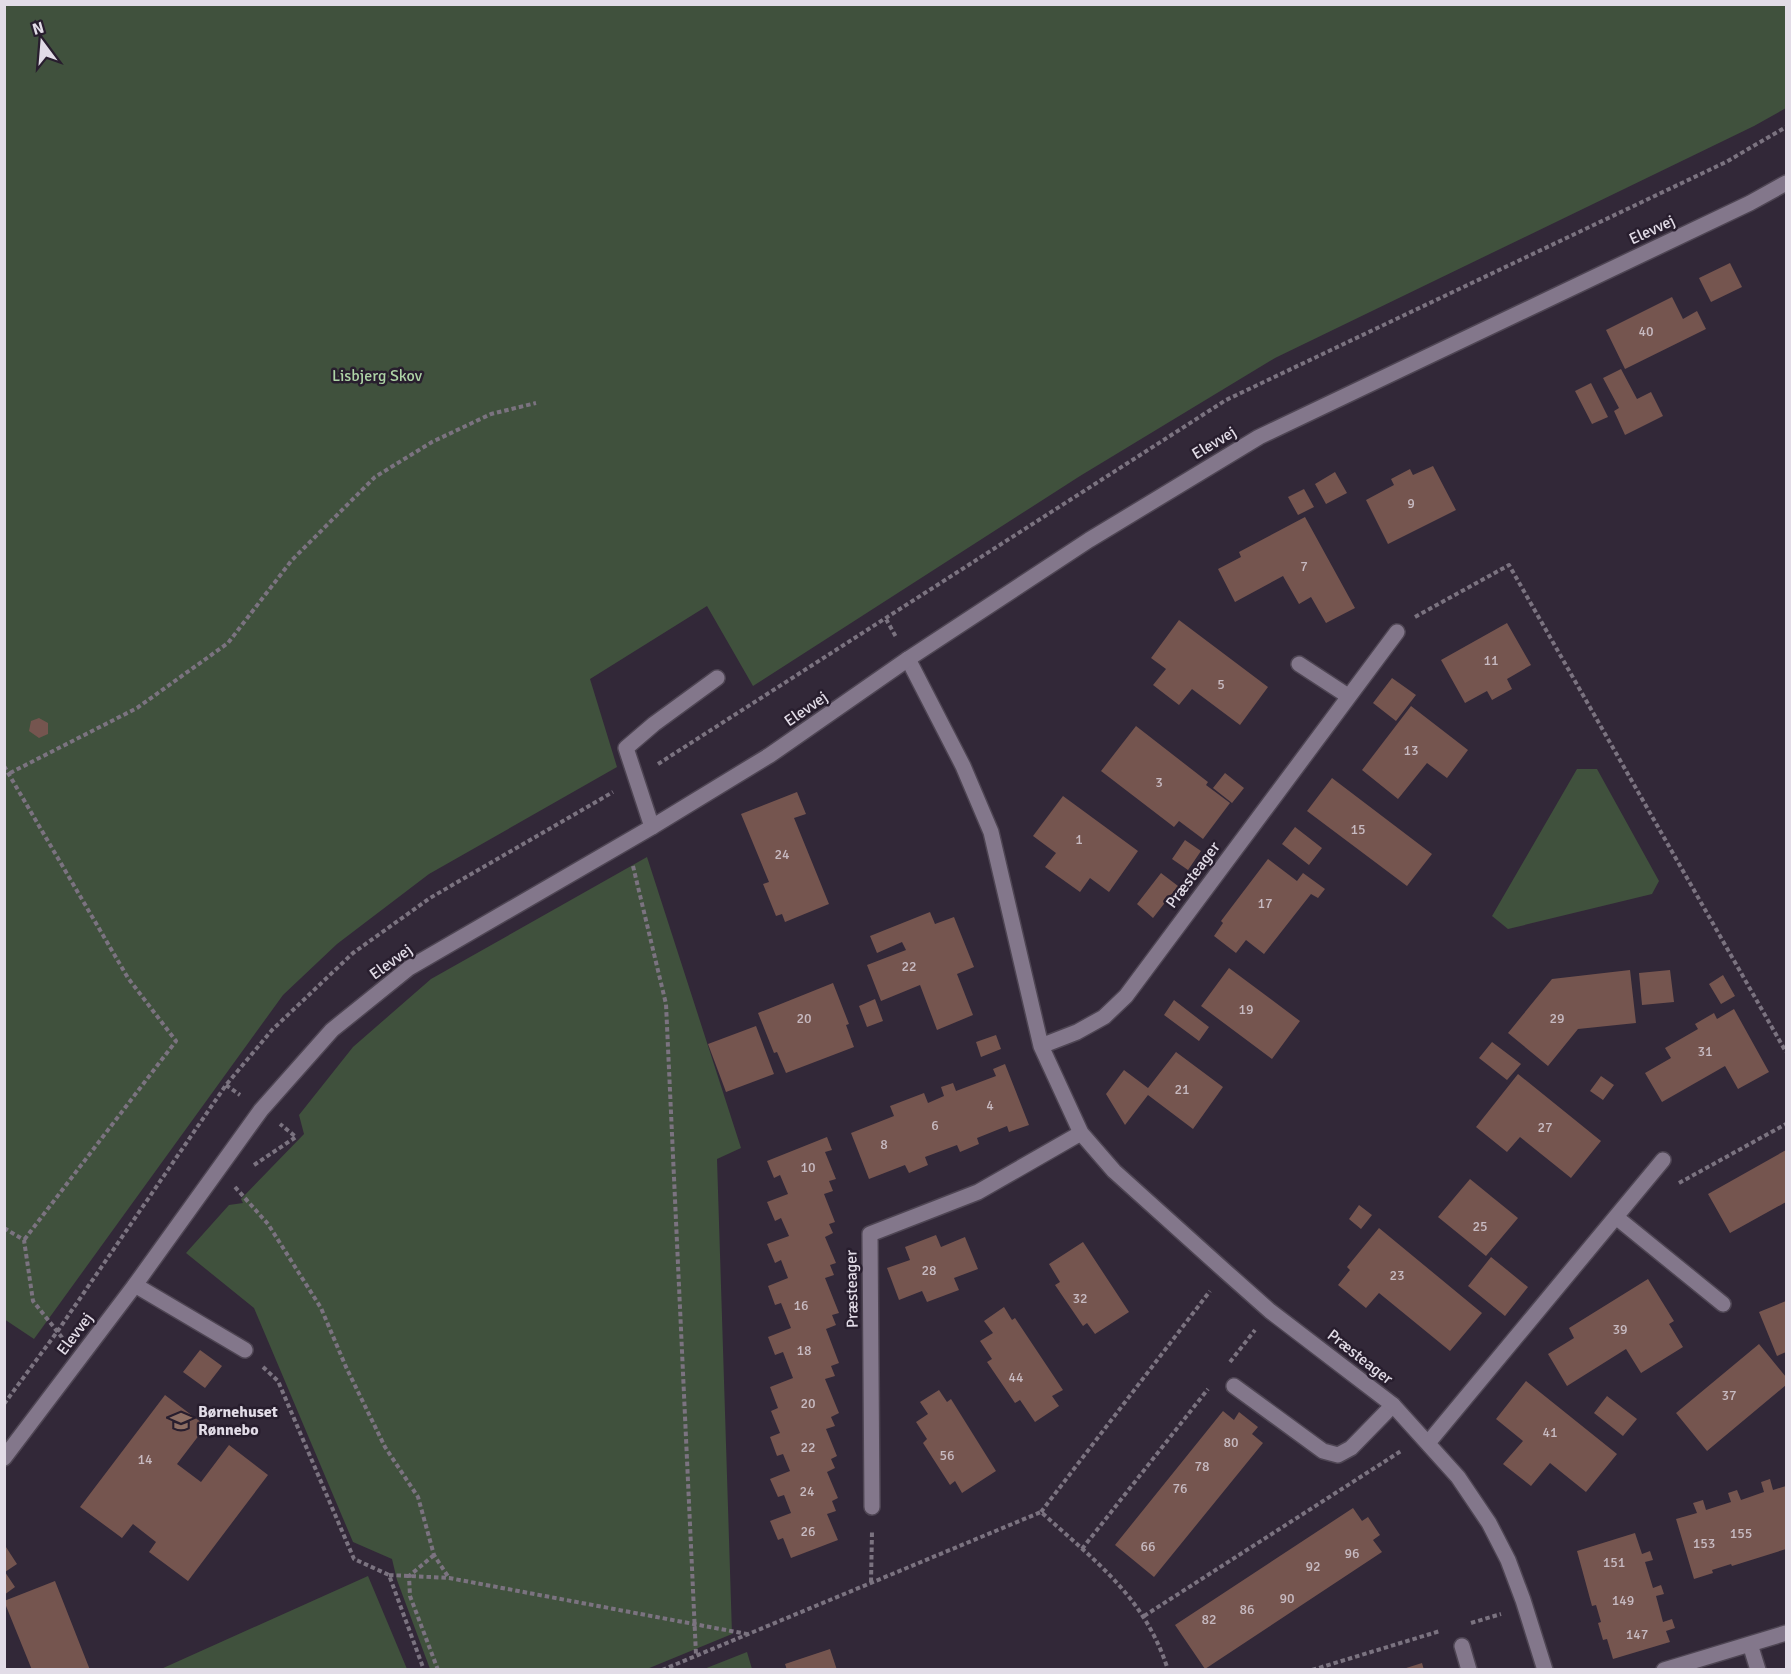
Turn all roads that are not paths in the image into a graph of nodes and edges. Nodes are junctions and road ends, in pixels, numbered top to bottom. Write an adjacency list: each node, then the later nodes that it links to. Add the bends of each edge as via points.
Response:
1 (1786, 183): 3 (street, Elevvej, via 1259,437 1089,540)
2 (1397, 632): 6 (street, Præsteager)
3 (908, 659): 7 (street, Elevvej, via 770,755); 8 (street, Præsteager, via 963,766 991,832)
4 (1299, 664): 6 (street)
5 (717, 678): 7 (street, via 626,748)
6 (1348, 696): 8 (street, Præsteager, via 1126,996 1104,1017)
7 (652, 827): 12 (street, Elevvej, via 409,968 332,1030 261,1110)
8 (1041, 1046): 9 (street, Præsteager)
9 (1081, 1133): 16 (street, Præsteager, via 1114,1172 1225,1272); 19 (street, Præsteager, via 978,1192 870,1234)
10 (1663, 1160): 11 (street)
11 (1616, 1217): 13 (street); 17 (street)
12 (135, 1285): 14 (street); 18 (street, Elevvej)
13 (1723, 1304)
14 (245, 1350)
15 (1234, 1386): 16 (street, via 1323,1451 1338,1455 1351,1448)
16 (1393, 1406): 17 (street, Præsteager)
17 (1425, 1440): 24 (street, Præsteager, via 1458,1477 1489,1522 1508,1560)
18 (4, 1458)
19 (872, 1507)
20 (1786, 1633): 21 (street)
21 (1750, 1644): 25 (street); 26 (street)
22 (1462, 1646): 23 (street)
23 (1469, 1670)
24 (1545, 1670)
25 (1664, 1670)
26 (1758, 1670)

